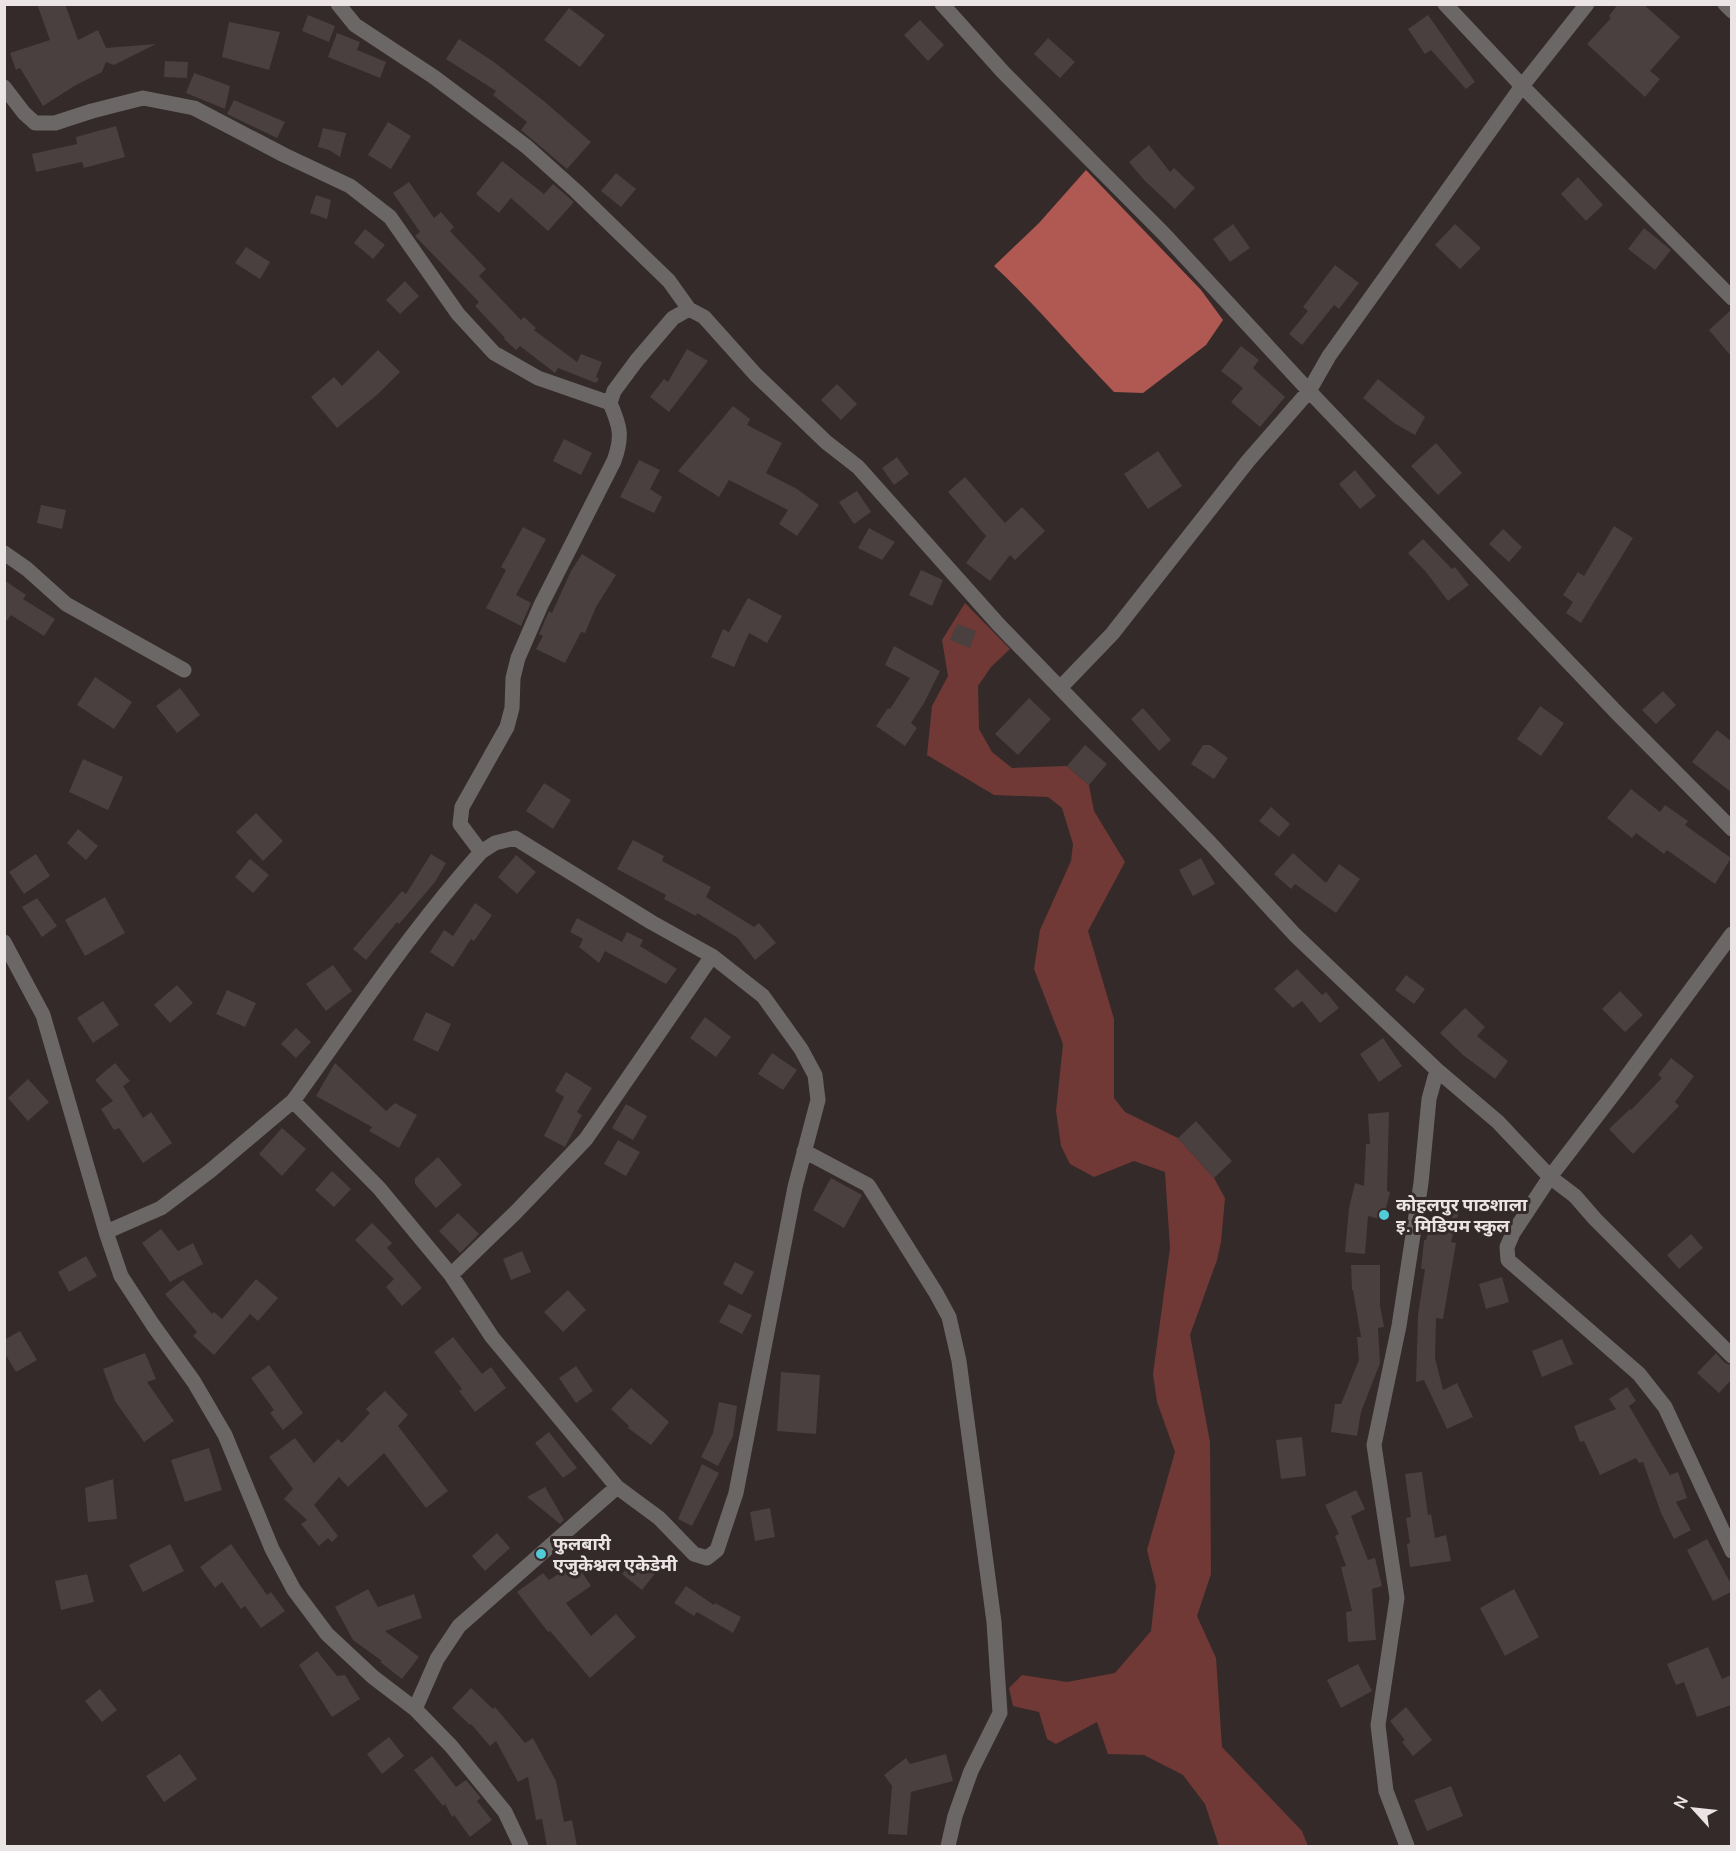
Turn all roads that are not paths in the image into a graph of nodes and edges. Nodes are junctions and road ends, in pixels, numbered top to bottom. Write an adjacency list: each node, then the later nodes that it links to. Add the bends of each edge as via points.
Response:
1 (338, 4): 10 (street, via 355,25 434,77 527,147 669,281)
2 (942, 4): 11 (street)
3 (1446, 4): 7 (street)
4 (1587, 4): 7 (street)
5 (1725, 4): 6 (street)
6 (1731, 11)
7 (1522, 86): 9 (street); 11 (street, via 1329,356)
8 (4, 87): 12 (street, via 35,123 55,123 143,98 194,108 350,186 390,217 458,314 494,353 538,378)
9 (1731, 298)
10 (689, 309): 12 (street, via 666,326 614,391); 15 (street, via 704,317 756,375 858,467)
11 (1309, 391): 15 (street, via 1248,461 1112,634); 16 (street)
12 (609, 403): 17 (street, via 619,427 620,443 614,461 518,658 507,727 462,807 460,824)
13 (4, 553): 14 (street, via 66,604)
14 (184, 670)
15 (1060, 688): 21 (street, via 1295,934)
16 (1731, 829)
17 (481, 852): 20 (street, via 515,838); 22 (street, via 401,951)
18 (1731, 934): 24 (street)
19 (4, 942): 25 (street, via 43,1015)
20 (712, 956): 23 (street, via 763,996 815,1075 818,1100); 26 (street, via 586,1139)
21 (1437, 1070): 24 (street, via 1498,1122); 33 (street, via 1429,1099 1421,1183 1399,1326 1374,1445 1397,1598 1378,1725 1386,1791)
22 (293, 1101): 25 (street, via 161,1208); 26 (street, via 379,1188)
23 (804, 1151): 28 (street, via 736,1493 717,1550 707,1558 694,1554 658,1518); 32 (street, via 868,1185 949,1317 959,1361 994,1622 1000,1713 971,1771)
24 (1550, 1177): 27 (street, via 1575,1196); 29 (street, via 1513,1233 1507,1247 1508,1260 1639,1374 1665,1407)
25 (106, 1232): 30 (street, via 122,1276 225,1435 272,1549 294,1590 327,1634)
26 (451, 1275): 28 (street, via 492,1336)
27 (1731, 1356)
28 (618, 1487): 30 (street, via 459,1626 437,1659)
29 (1731, 1551)
30 (415, 1709): 31 (street, via 505,1812)
31 (521, 1846)
32 (948, 1846)
33 (1407, 1846)

